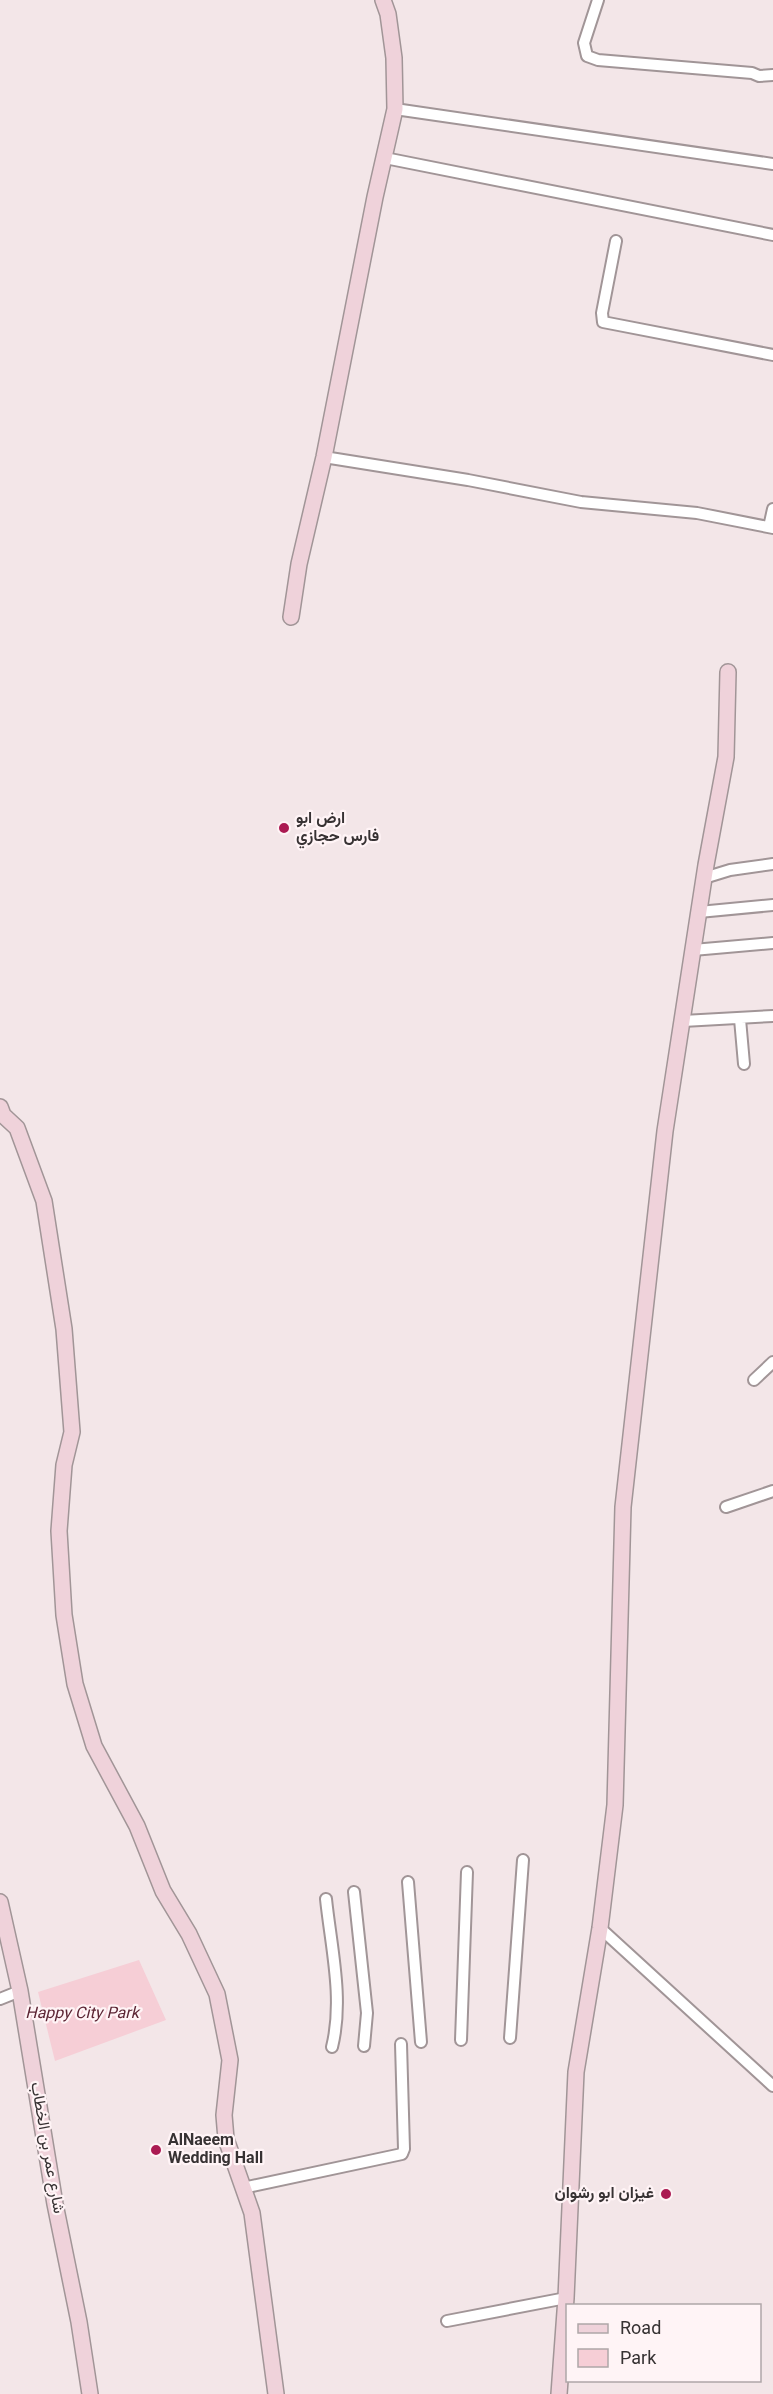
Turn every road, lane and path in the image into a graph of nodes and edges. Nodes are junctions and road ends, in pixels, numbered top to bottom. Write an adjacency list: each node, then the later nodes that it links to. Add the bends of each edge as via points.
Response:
1 (383, 0): 4 (street, via 394,58)
2 (598, 0): 3 (street, via 584,43 587,56)
3 (773, 75)
4 (395, 109): 5 (street); 6 (street)
5 (385, 159): 7 (street); 10 (street)
6 (773, 164)
7 (773, 235)
8 (616, 241): 9 (street, via 603,322)
9 (773, 355)
10 (324, 457): 12 (street, via 581,502 697,513); 13 (street)
11 (773, 508): 12 (street)
12 (771, 527)
13 (291, 617)
14 (728, 672): 16 (street, via 726,757)
15 (773, 864): 16 (street)
16 (704, 878): 18 (street)
17 (773, 905): 18 (street)
18 (699, 912): 20 (street)
19 (773, 943): 20 (street)
20 (693, 950): 23 (street)
21 (773, 1016): 22 (street)
22 (740, 1019): 23 (street); 24 (street)
23 (683, 1021): 36 (street, via 664,1131 623,1507 615,1805)
24 (744, 1064)
25 (1, 1113): 46 (street, via 17,1128 44,1202 64,1329 72,1432 64,1465 59,1531 64,1615 75,1684 94,1746 217,1994 230,2060 224,2115 226,2139)
26 (773, 1362): 27 (street)
27 (754, 1380)
28 (773, 1491): 29 (street)
29 (726, 1508)
30 (523, 1860): 39 (street)
31 (467, 1872): 40 (street)
32 (408, 1882): 41 (street)
33 (354, 1892): 43 (street, via 367,2013)
34 (326, 1899): 44 (street, via 337,1999)
35 (0, 1902): 37 (street, شارع عمر بن الخطاب)
36 (600, 1928): 45 (street); 47 (street, via 576,2072)
37 (20, 1991): 38 (street); 49 (street, شارع عمر بن الخطاب)
38 (0, 1999)
39 (510, 2038)
40 (461, 2040)
41 (421, 2042)
42 (401, 2044): 46 (street, via 402,2154)
43 (364, 2046)
44 (332, 2047)
45 (773, 2086)
46 (243, 2188): 50 (street, via 252,2213)
47 (566, 2298): 48 (street); 51 (street)
48 (447, 2320)
49 (90, 2394)
50 (276, 2394)
51 (559, 2394)

